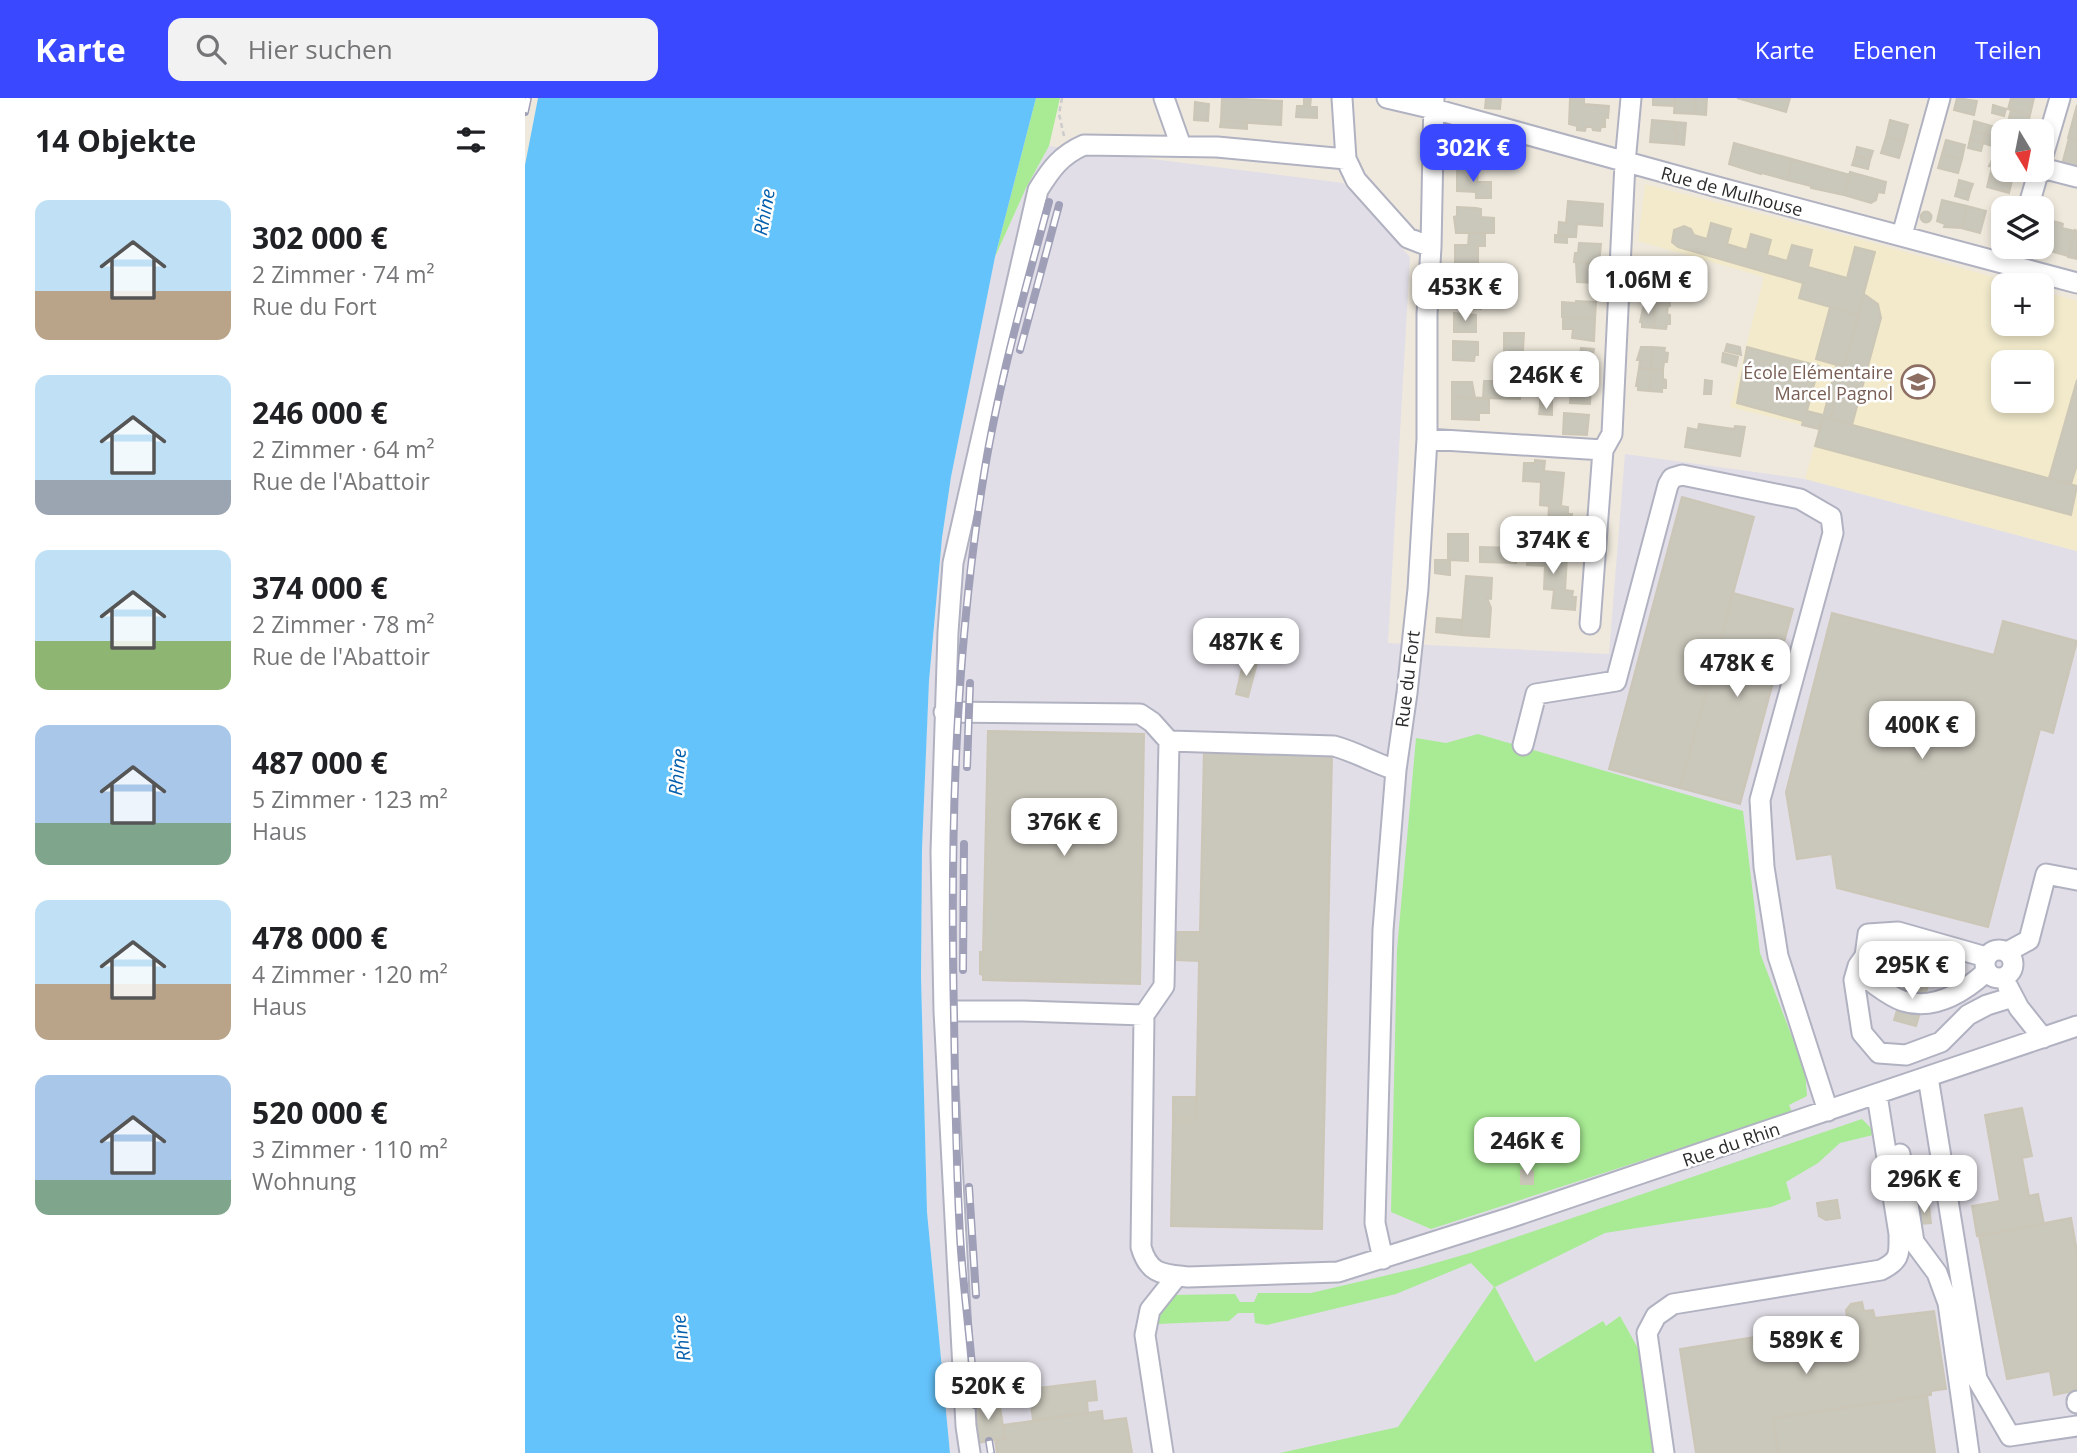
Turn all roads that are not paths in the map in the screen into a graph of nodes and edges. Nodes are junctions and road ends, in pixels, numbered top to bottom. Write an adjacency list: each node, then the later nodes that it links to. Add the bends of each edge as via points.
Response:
1 (1342, 98): 10 (street)
2 (1387, 98): 7 (street, Rue de Mulhouse)
3 (1631, 98): 11 (street)
4 (1940, 98): 14 (street)
5 (2060, 98): 8 (street)
6 (1167, 100): 9 (street)
7 (1434, 104): 11 (street, Rue de Mulhouse); 15 (street, Rue du Fort)
8 (2054, 119)
9 (1181, 146): 10 (street); 22 (street, via 1084,145 1067,152 1038,190 953,564)
10 (1346, 159): 15 (street, via 1356,180 1408,238)
11 (1625, 163): 14 (street, Rue de Mulhouse); 20 (street, via 1612,434)
12 (2055, 172): 13 (street)
13 (2077, 177)
14 (1902, 235): 16 (street, Rue de Mulhouse)
15 (1431, 247): 19 (street, Rue du Fort)
16 (1991, 252)
17 (2021, 259): 18 (street, Rue de Mulhouse)
18 (2077, 283)
19 (1427, 439): 20 (street); 25 (street, Rue du Fort, via 1417,589)
20 (1602, 450): 21 (street)
21 (1590, 624)
22 (944, 712): 23 (street, via 1140,714); 30 (street)
23 (1169, 741): 25 (street, via 1334,746); 31 (street, via 1164,986)
24 (1523, 745): 36 (street, via 1536,694 1616,681 1672,478 1682,475 1800,499 1831,517 1833,533 1760,800 1764,867 1778,956)
25 (1396, 770): 37 (street, Rue du Fort, via 1383,930 1375,1195)
26 (2077, 880): 28 (street, via 2046,874 2029,940 2007,952 2013,969)
27 (1865, 956): 28 (street, via 1868,934 1898,932); 28 (street, via 1870,981 1901,1000 1922,1005 1962,992); 29 (street, via 1854,980 1862,1033 1879,1052 1906,1055 1941,1042 1968,1014)
28 (1992, 969): 29 (street)
29 (2014, 998): 33 (street)
30 (944, 1012): 31 (street); 40 (street)
31 (1144, 1015): 38 (street, via 1141,1247 1145,1261 1154,1269)
32 (2077, 1026): 33 (street, Rue du Rhin)
33 (2043, 1038): 34 (street, Rue du Rhin)
34 (1928, 1077): 35 (street, Rue du Rhin); 39 (street, via 1977,1379 2010,1436)
35 (1883, 1093): 36 (street, Rue du Rhin); 42 (street, via 1899,1255 1881,1270 1673,1304 1656,1316 1647,1333); 43 (street, via 1915,1242 1937,1273 1948,1303)
36 (1828, 1111): 37 (street, Rue du Rhin)
37 (1383, 1259): 38 (street, Rue du Rhin, via 1338,1272)
38 (1177, 1276): 41 (street, via 1150,1310 1145,1335)
39 (2077, 1426)
40 (969, 1453)
41 (1163, 1453)
42 (1664, 1453)
43 (1969, 1453)

